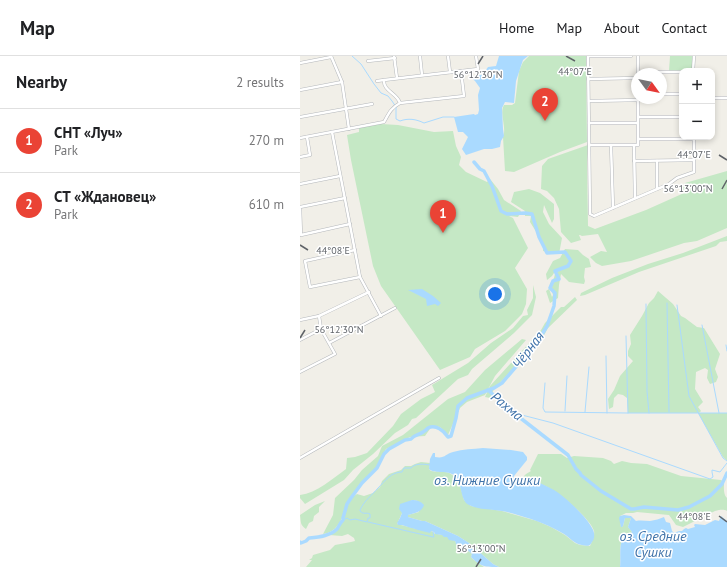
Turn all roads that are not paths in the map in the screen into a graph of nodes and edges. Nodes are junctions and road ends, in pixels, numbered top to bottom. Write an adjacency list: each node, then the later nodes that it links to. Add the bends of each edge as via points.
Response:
1 (331, 56): 11 (street); 24 (street)
2 (420, 56): 18 (street)
3 (448, 56): 15 (street)
4 (476, 56): 14 (street, via 478,69)
5 (588, 56): 6 (street); 21 (street)
6 (631, 56)
7 (638, 56): 12 (street)
8 (694, 56): 13 (street)
9 (394, 57): 10 (street); 19 (street)
10 (368, 61)
11 (300, 63)
12 (638, 68)
13 (694, 68)
14 (461, 71): 15 (street); 32 (street, via 464,96)
15 (450, 72): 18 (street)
16 (667, 72): 17 (street)
17 (679, 72)
18 (422, 75): 19 (street)
19 (397, 78): 22 (street)
20 (631, 78): 21 (street)
21 (588, 79): 31 (street)
22 (384, 80): 23 (street); 32 (street, via 385,87)
23 (376, 81)
24 (342, 82): 25 (street); 35 (street)
25 (300, 90)
26 (667, 94): 27 (street)
27 (679, 94)
28 (715, 98): 29 (street)
29 (727, 98)
30 (631, 99): 31 (street)
31 (588, 101): 39 (street)
32 (400, 103): 41 (street, via 391,110 384,122)
33 (372, 104): 35 (street)
34 (638, 104): 37 (street)
35 (345, 109): 36 (street); 41 (street)
36 (300, 117)
37 (638, 117): 38 (street); 40 (street)
38 (679, 117)
39 (589, 123): 40 (street); 48 (street)
40 (638, 123): 46 (street)
41 (349, 129): 42 (street)
42 (332, 132): 43 (street); 55 (street)
43 (307, 137): 44 (street); 51 (street, via 310,155)
44 (300, 138)
45 (679, 138): 46 (street)
46 (638, 139): 50 (street, via 638,145)
47 (694, 140): 52 (street)
48 (589, 145): 49 (street); 61 (street, via 590,214 594,216)
49 (611, 145): 50 (street); 61 (street)
50 (634, 145): 53 (street)
51 (300, 157)
52 (694, 160): 54 (street); 57 (street, via 694,172)
53 (634, 161): 54 (street); 59 (street)
54 (657, 161): 57 (street)
55 (340, 176): 56 (street); 58 (street)
56 (300, 184)
57 (657, 189): 59 (street)
58 (345, 198): 60 (street); 62 (street)
59 (635, 198): 61 (street)
60 (300, 207): 62 (street, via 301,235)
61 (613, 208)
62 (350, 224): 63 (street)
63 (355, 250): 64 (street); 64 (street, via 305,261 310,287)
64 (360, 277): 65 (street)
65 (368, 292): 67 (street); 68 (street)
66 (395, 308): 68 (street)
67 (320, 316): 69 (street); 70 (street)
68 (381, 316): 72 (street)
69 (300, 320)
70 (321, 329): 71 (street); 72 (street)
71 (300, 340)
72 (330, 343): 73 (street, via 335,354)
73 (300, 372)
74 (439, 378): 75 (street)
75 (300, 458)

